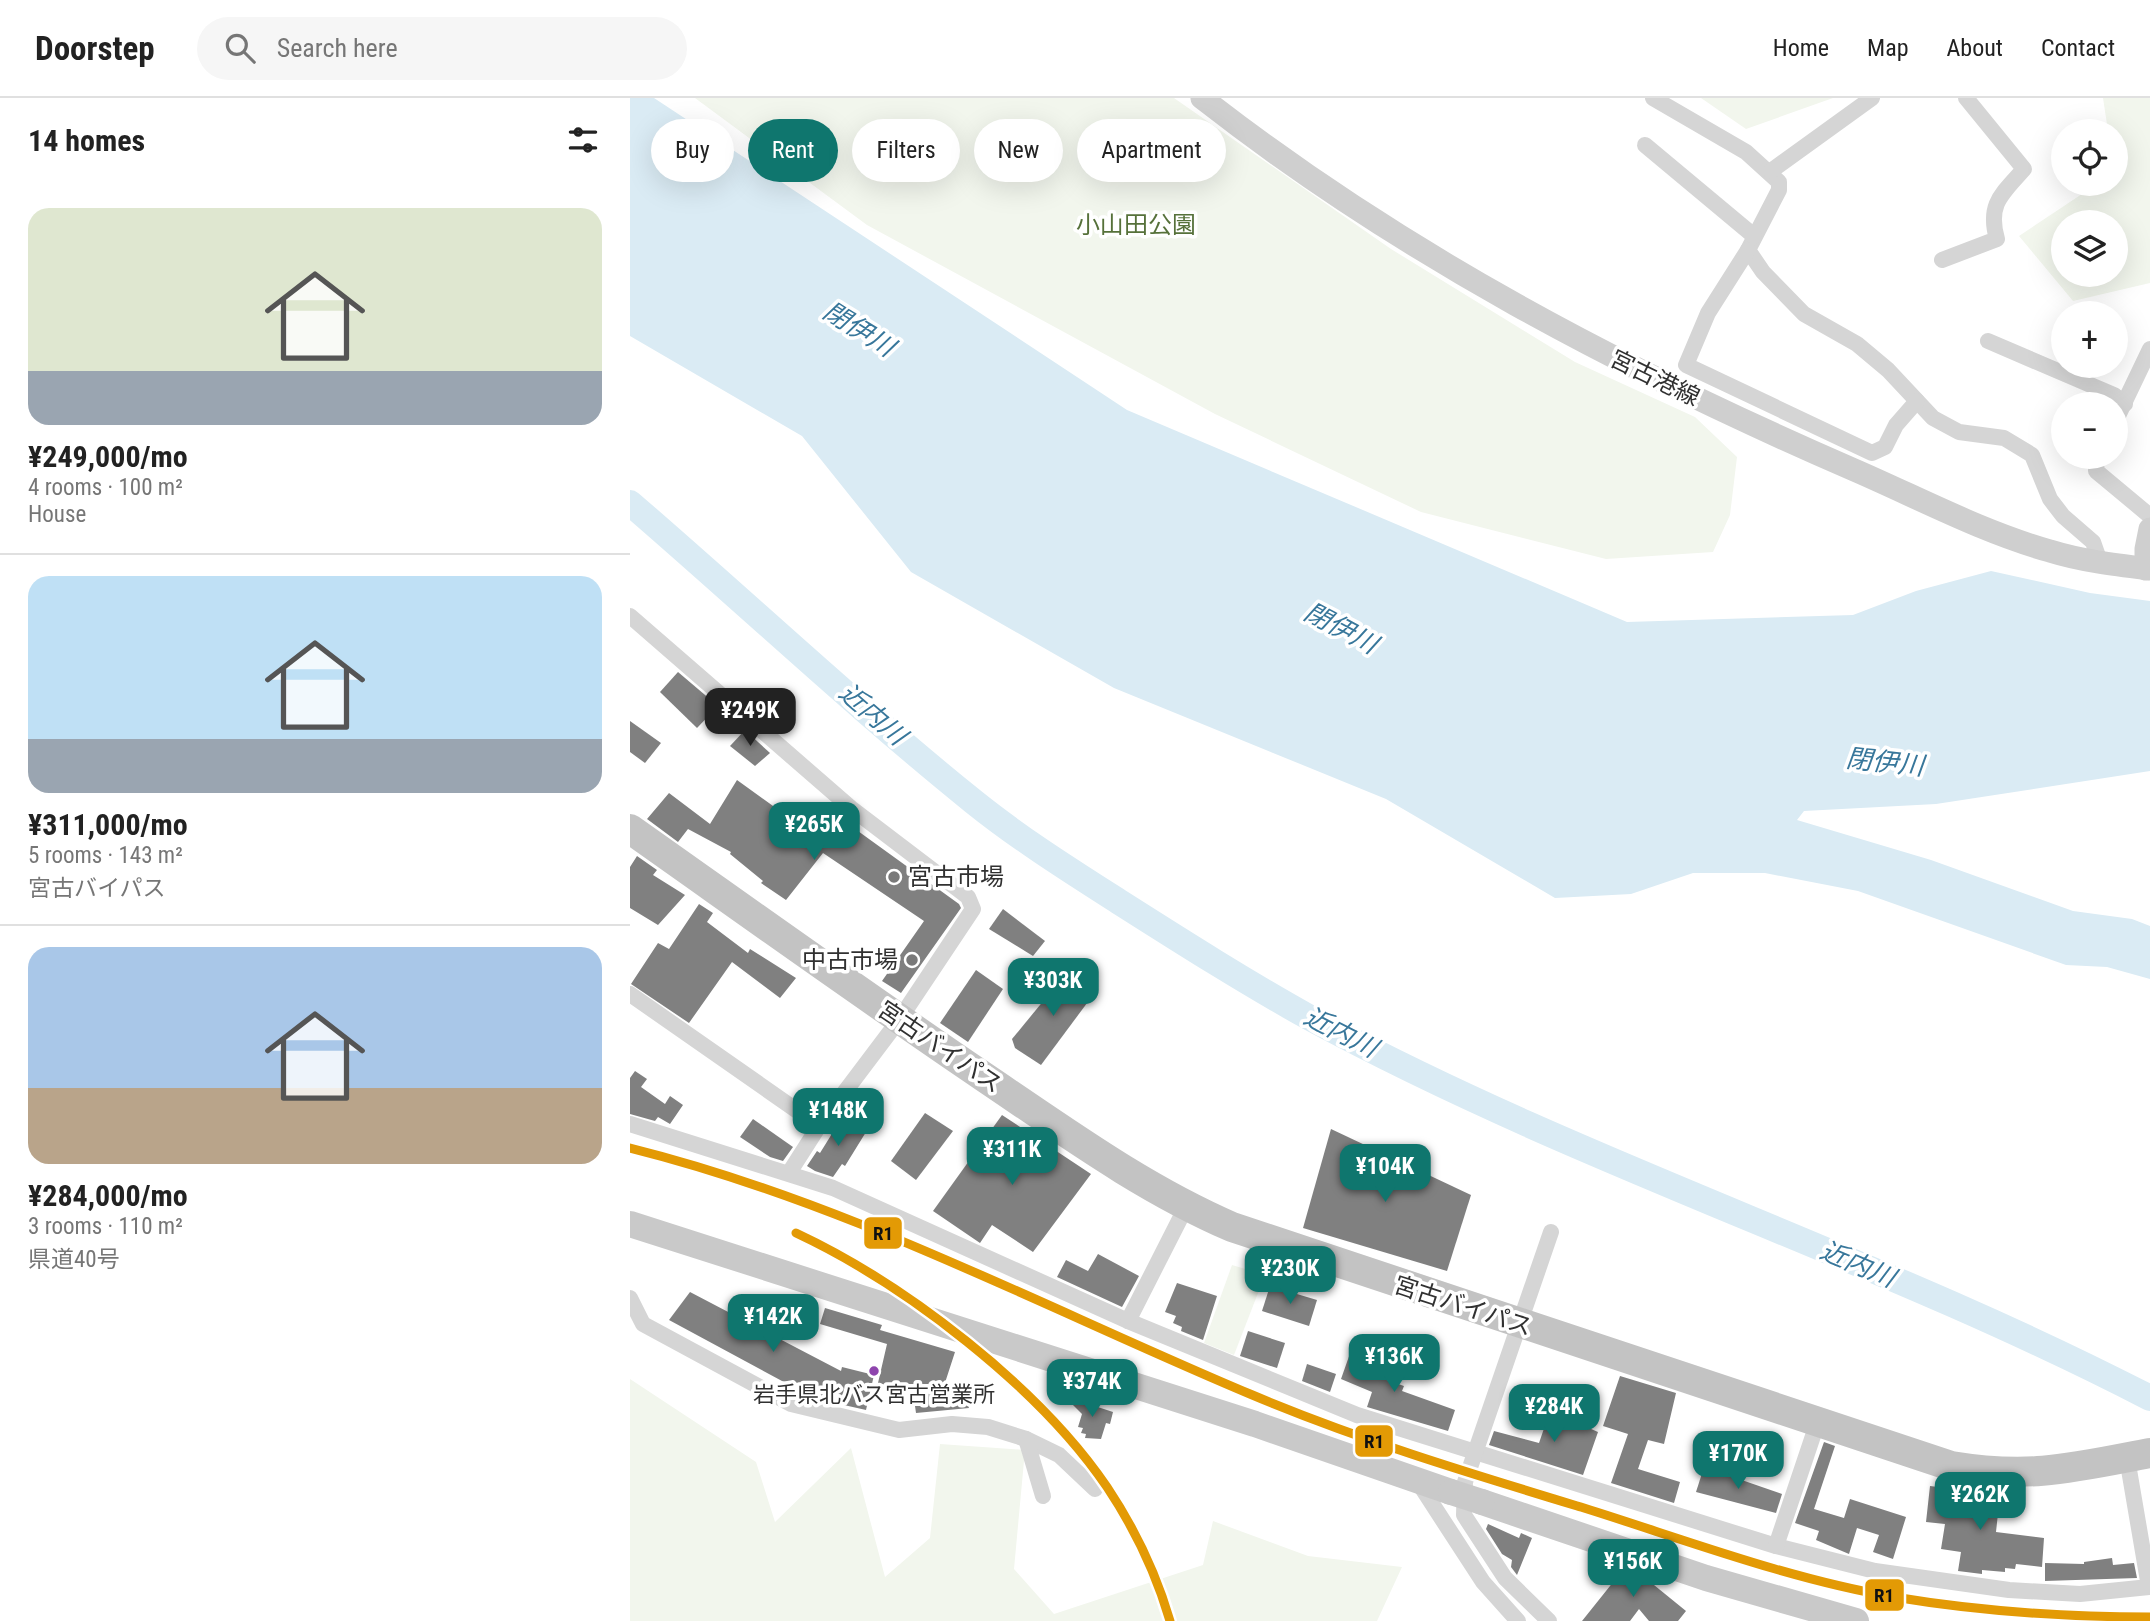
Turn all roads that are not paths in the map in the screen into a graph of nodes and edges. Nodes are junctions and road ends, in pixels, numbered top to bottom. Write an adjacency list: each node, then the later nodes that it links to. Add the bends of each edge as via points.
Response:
1 (1202, 98): 17 (main road, 宮古港線, via 1351,205 1588,346 1747,423 1998,533 2051,552)
2 (1653, 98): 6 (street)
3 (1872, 98): 6 (street)
4 (1966, 98): 8 (street, via 2024,169 1994,209 1997,239)
5 (1645, 145): 7 (street)
6 (1771, 171): 7 (street, via 1779,190)
7 (1751, 243): 13 (street, via 1763,272 1804,314 1857,344); 13 (street, via 1708,313 1686,365 1872,453 1885,447 1896,425)
8 (1942, 260)
9 (1988, 341): 11 (street)
10 (2150, 349): 12 (street)
11 (2107, 392)
12 (2128, 397)
13 (1917, 401): 17 (street, via 1933,418 1959,432 2004,438 2032,455 2050,499 2093,542)
14 (2096, 469): 15 (street)
15 (2150, 516)
16 (2150, 529): 18 (main road)
17 (2099, 562): 18 (main road, 宮古港線)
18 (2148, 569)
19 (630, 617): 22 (street, via 851,808 968,897 973,909)
20 (630, 829): 22 (highway, 宮古バイパス)
21 (630, 994): 24 (street)
22 (899, 1020): 24 (street); 26 (highway, 宮古バイパス, via 1128,1174)
23 (630, 1124): 25 (street)
24 (819, 1126): 25 (street)
25 (789, 1173): 30 (street, via 920,1225)
26 (1186, 1207): 30 (street); 31 (highway, 宮古バイパス, via 1262,1239)
27 (630, 1224): 36 (main road)
28 (1551, 1233): 31 (street)
29 (630, 1298): 33 (street, via 643,1324 791,1404 900,1430 952,1424 988,1427)
30 (1128, 1321): 34 (street, via 1357,1415)
31 (1519, 1324): 32 (highway, 宮古バイパス); 34 (street)
32 (1817, 1424): 35 (highway, 宮古バイパス, via 1951,1466 1996,1473 2048,1472); 39 (street)
33 (1026, 1439): 37 (street, via 1059,1455); 38 (street)
34 (1478, 1452): 39 (street); 42 (street, via 1465,1482 1464,1515 1505,1578)
35 (2141, 1455): 40 (street)
36 (1417, 1480): 41 (street, via 1483,1582); 43 (main road, bridge, via 1706,1578)
37 (1095, 1489)
38 (1043, 1496)
39 (1776, 1546): 40 (street, via 1925,1579 2080,1594 2149,1587)
40 (2147, 1554)
41 (1518, 1621)
42 (1549, 1621)
43 (1856, 1621)

